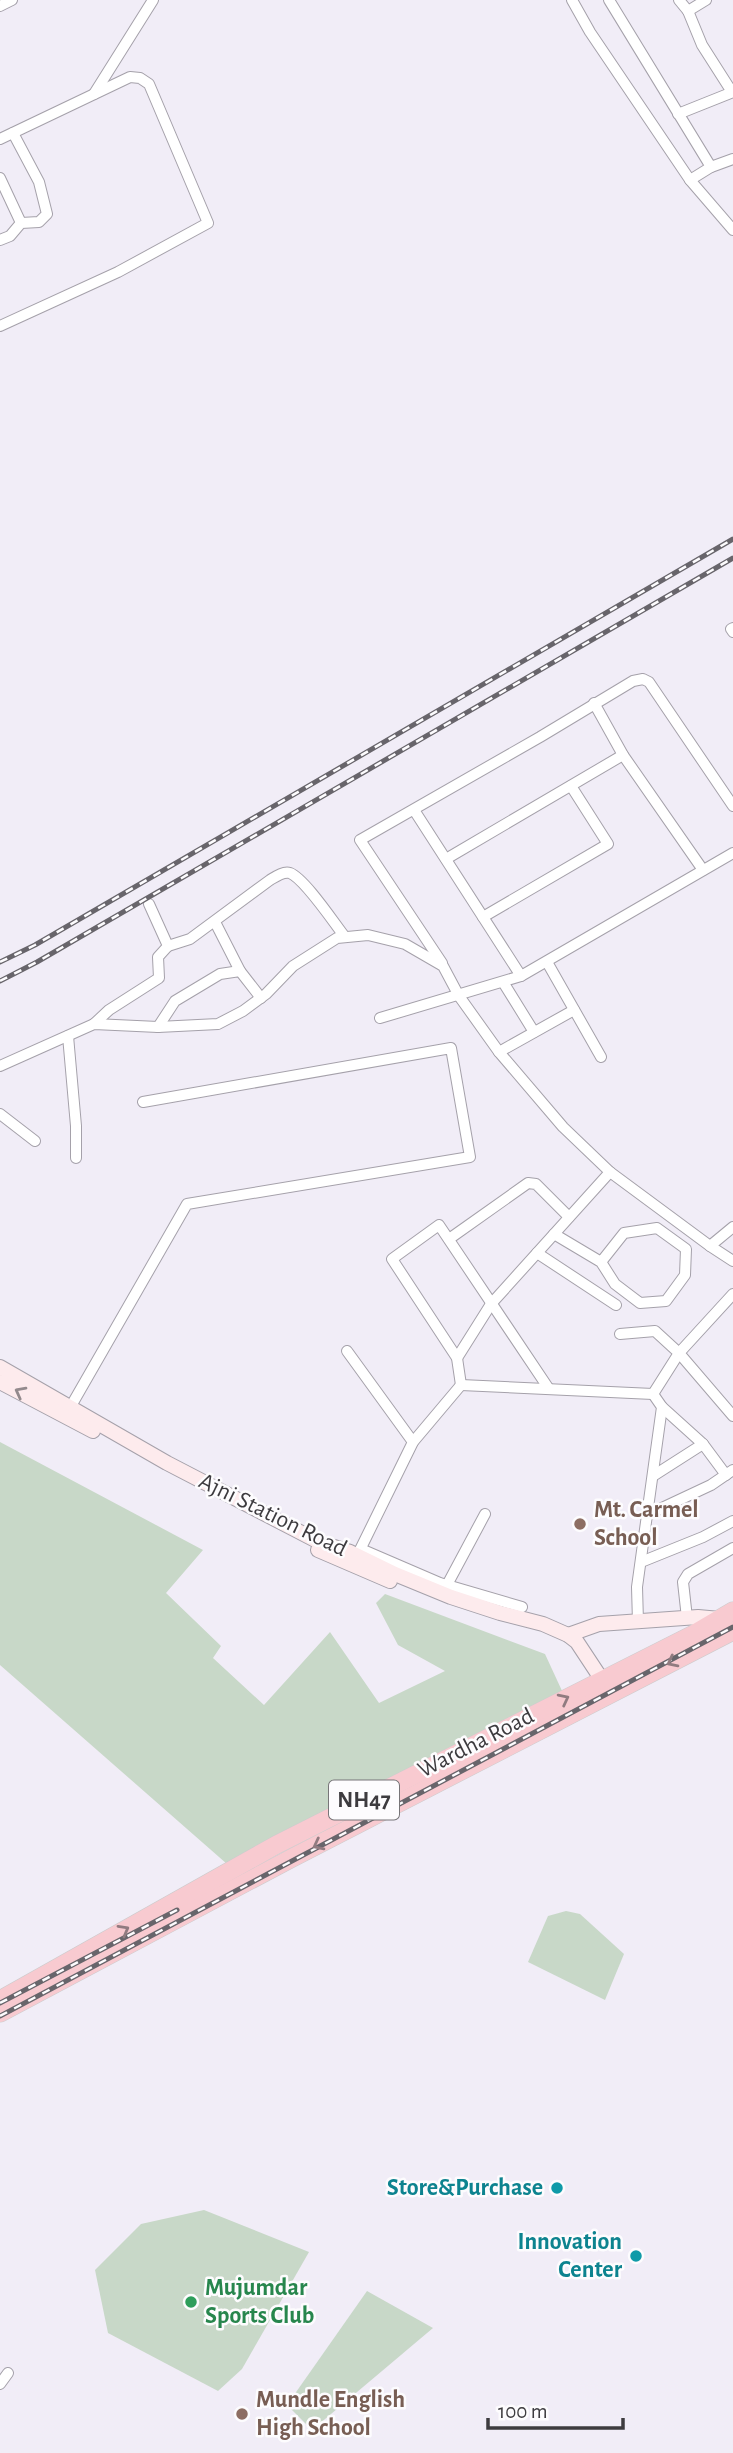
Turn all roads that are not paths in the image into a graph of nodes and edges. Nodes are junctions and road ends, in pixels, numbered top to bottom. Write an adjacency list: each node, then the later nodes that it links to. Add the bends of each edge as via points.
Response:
1 (12, 0): 7 (street)
2 (153, 0): 10 (street)
3 (572, 0): 17 (street)
4 (609, 0): 11 (street)
5 (679, 0): 8 (street)
6 (706, 0): 8 (street)
7 (0, 6)
8 (688, 11): 9 (street, via 702,45)
9 (732, 92): 11 (street)
10 (94, 94): 12 (street); 21 (street, via 130,77 149,85 208,223 118,272)
11 (678, 114): 15 (street)
12 (13, 133): 13 (street); 18 (street, via 39,182 47,214 39,222)
13 (0, 139)
14 (733, 159): 15 (street)
15 (711, 167): 17 (street)
16 (0, 178): 18 (street)
17 (690, 180): 19 (street)
18 (21, 223): 20 (street)
19 (733, 230)
20 (0, 240)
21 (0, 326)
22 (594, 704): 23 (street); 25 (street, via 633,681 649,682); 26 (street)
23 (623, 755): 24 (street); 29 (street)
24 (571, 786): 28 (street); 31 (street, via 608,844)
25 (733, 806)
26 (414, 810): 28 (street); 36 (street, via 360,840)
27 (733, 853): 29 (street)
28 (446, 859): 31 (street)
29 (703, 870): 35 (street)
30 (149, 904): 34 (street)
31 (483, 916): 38 (street)
32 (215, 922): 33 (street, via 270,880 289,873 301,881); 34 (street, via 190,939); 37 (street)
33 (345, 937): 36 (street, via 368,935 405,944); 41 (street, via 293,966)
34 (168, 946): 44 (street, via 158,957 159,978)
35 (547, 962): 38 (street); 42 (street)
36 (443, 966): 40 (street)
37 (240, 971): 41 (street); 45 (street, via 220,974 175,1001)
38 (521, 976): 39 (street)
39 (503, 982): 40 (street); 46 (street)
40 (459, 996): 43 (street); 48 (street)
41 (261, 998): 45 (street, via 218,1024)
42 (575, 1010): 46 (street); 49 (street)
43 (380, 1018)
44 (94, 1024): 45 (street); 47 (street)
45 (158, 1027)
46 (534, 1032): 48 (street)
47 (68, 1036): 50 (street); 54 (street)
48 (499, 1052): 55 (street, via 563,1127)
49 (601, 1057)
50 (0, 1066)
51 (143, 1102): 80 (street, via 451,1048 470,1157 187,1203)
52 (0, 1114): 53 (street)
53 (35, 1141)
54 (76, 1158)
55 (610, 1172): 56 (street); 58 (street)
56 (569, 1217): 59 (street); 60 (street, via 536,1184 528,1183)
57 (733, 1227): 62 (street)
58 (685, 1228): 61 (street); 62 (street)
59 (554, 1234): 63 (street); 65 (street)
60 (449, 1240): 67 (street); 72 (street, via 439,1225 392,1259)
61 (676, 1241): 65 (street, via 657,1228 624,1233); 65 (street, via 686,1249 685,1275 666,1301 639,1303 615,1284)
62 (710, 1246): 64 (street)
63 (537, 1252): 67 (street); 68 (street)
64 (733, 1261)
65 (601, 1262)
66 (733, 1294): 71 (street)
67 (491, 1304): 72 (street); 76 (street)
68 (616, 1305)
69 (621, 1334): 71 (street, via 655,1331)
70 (347, 1351): 81 (street)
71 (679, 1353): 77 (street); 79 (street)
72 (457, 1358): 75 (street)
73 (0, 1367): 80 (main road, Ajni Station Road)
74 (0, 1382): 80 (main road, Ajni Station Road, one-way to 74)
75 (461, 1385): 76 (street); 81 (street)
76 (549, 1389): 77 (street)
77 (653, 1394): 78 (street)
78 (662, 1408): 82 (street); 84 (street)
79 (731, 1411)
80 (73, 1412): 89 (main road, Ajni Station Road, via 256,1511)
81 (414, 1442): 89 (street)
82 (703, 1444): 83 (street); 84 (street)
83 (730, 1472): 86 (street)
84 (653, 1476): 86 (street)
85 (485, 1514): 91 (street)
86 (647, 1515): 90 (street)
87 (733, 1521): 90 (street)
88 (733, 1548): 93 (street, via 683,1581)
89 (357, 1557): 91 (street); 96 (main road, Ajni Station Road, via 440,1600)
90 (641, 1562): 94 (street)
91 (447, 1585): 92 (street)
92 (522, 1607)
93 (687, 1618): 94 (main road); 95 (main road)
94 (638, 1622): 96 (main road)
95 (729, 1628): 97 (highway, Wardha Road / NH47)
96 (559, 1633): 97 (main road)
97 (603, 1688): 98 (highway, Wardha Road / NH47, one-way to 97, via 276,1845); 99 (highway, Wardha Road / NH47, one-way to 99)
98 (0, 2000)
99 (0, 2013)
100 (8, 2373): 101 (street)
101 (0, 2384)

